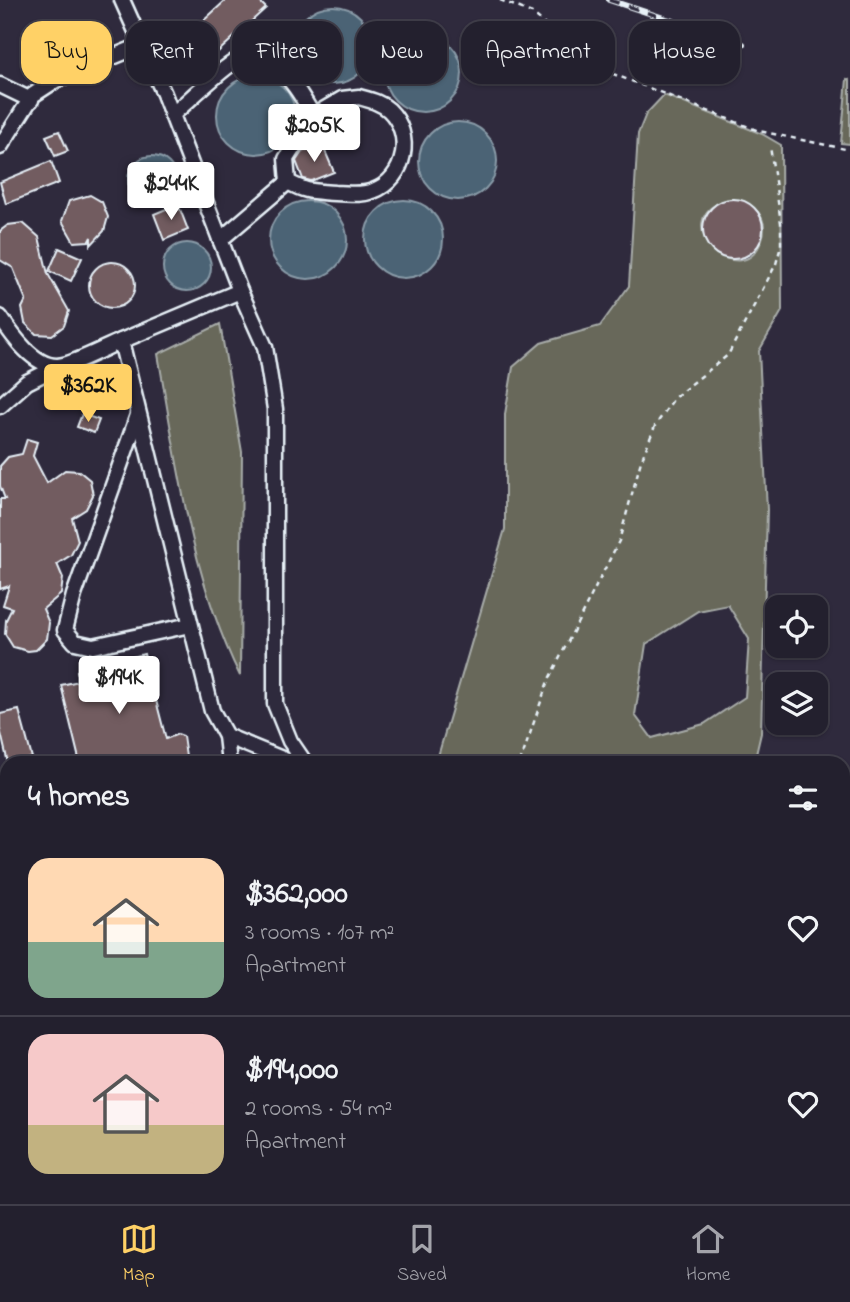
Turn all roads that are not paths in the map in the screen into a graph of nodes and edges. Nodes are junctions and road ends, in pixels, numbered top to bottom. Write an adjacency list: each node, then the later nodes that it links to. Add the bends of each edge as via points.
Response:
1 (122, 0): 2 (lane)
2 (131, 21)
3 (126, 52): 6 (lane, via 56,80)
4 (159, 84): 7 (lane)
5 (0, 85): 6 (lane)
6 (31, 100): 9 (lane)
7 (172, 115): 8 (lane, via 237,60 253,58 283,72); 11 (lane)
8 (313, 116): 10 (lane, via 286,159); 10 (lane, via 342,99 375,101 398,123 404,155 393,176 374,191 309,193)
9 (0, 147)
10 (288, 182): 11 (lane)
11 (220, 240): 12 (lane)
12 (240, 290): 14 (lane); 22 (lane, via 265,347 275,409 275,704)
13 (0, 317): 15 (lane, via 21,345 42,361)
14 (121, 341): 15 (lane); 17 (lane)
15 (59, 366): 16 (lane, via 27,382)
16 (0, 406)
17 (138, 415): 18 (lane); 18 (lane, via 65,630 75,642 93,646)
18 (190, 625): 19 (lane, via 212,711)
19 (226, 736): 20 (lane); 21 (lane)
20 (228, 756)
21 (275, 756)
22 (300, 756)

